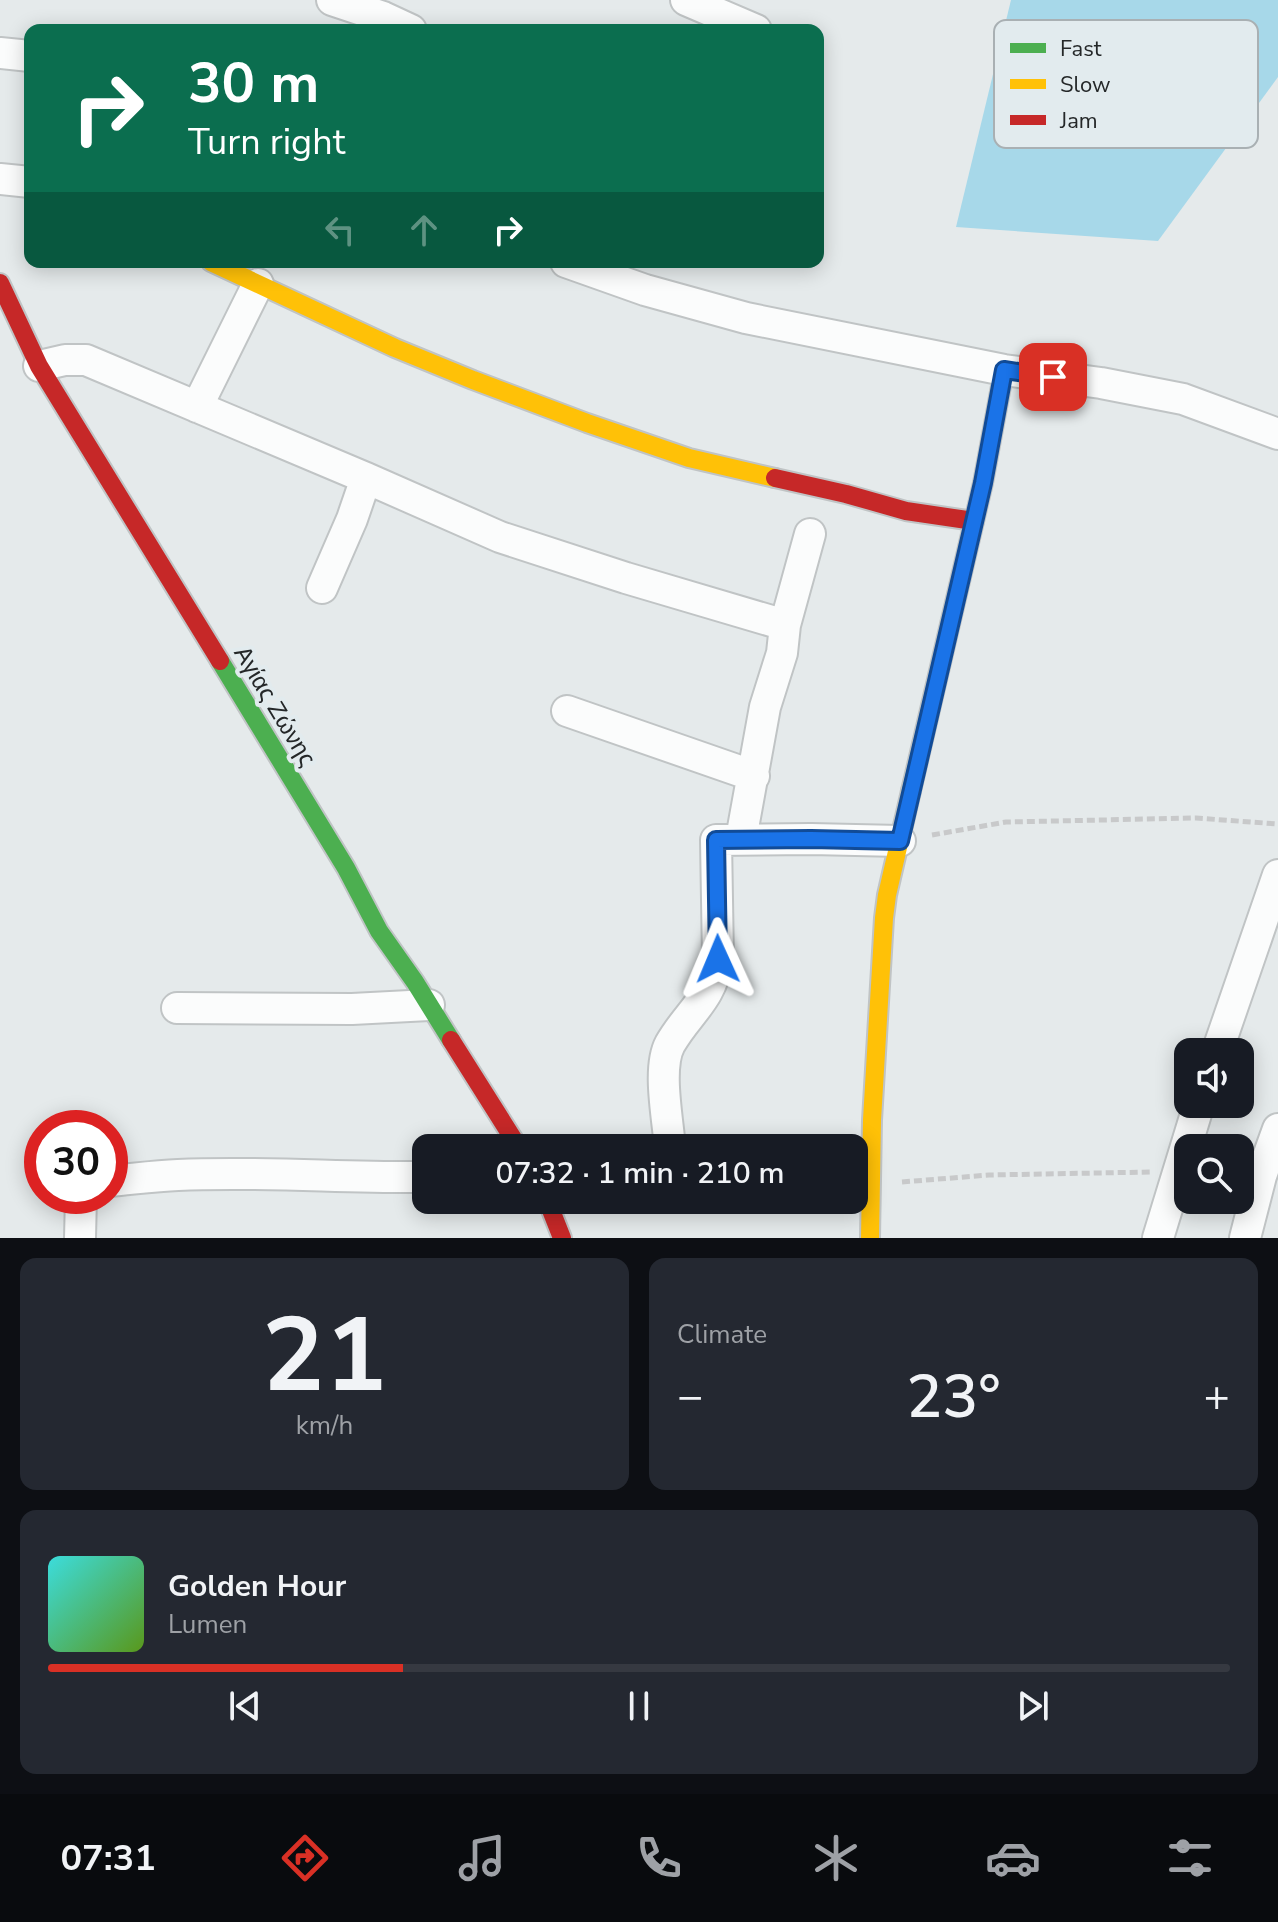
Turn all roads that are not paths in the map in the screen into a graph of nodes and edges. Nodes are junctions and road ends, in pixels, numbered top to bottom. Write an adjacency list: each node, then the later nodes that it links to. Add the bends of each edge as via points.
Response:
1 (332, 0): 3 (street)
2 (686, 0): 4 (street)
3 (383, 16)
4 (742, 24)
5 (0, 53): 6 (street)
6 (24, 55)
7 (0, 179): 8 (street)
8 (24, 181)
9 (224, 268): 12 (street)
10 (583, 268): 14 (street, via 746,318)
11 (0, 283): 13 (street, Αγίας Ζώνης)
12 (258, 284): 15 (street); 18 (street, via 473,380 689,458 906,511)
13 (39, 366): 15 (street, via 86,360); 27 (street, Αγίας Ζώνης, via 346,868 379,931)
14 (1004, 370): 16 (street, via 1183,399); 18 (street)
15 (197, 407): 17 (street)
16 (1278, 434)
17 (366, 478): 20 (street); 21 (street, via 500,537)
18 (974, 521): 25 (street)
19 (810, 534): 21 (street)
20 (322, 588)
21 (785, 625): 23 (street)
22 (567, 711): 23 (street)
23 (754, 776): 24 (street)
24 (741, 839): 25 (street); 33 (street, via 716,840 716,974 664,1063)
25 (900, 841): 34 (street, via 884,918)
26 (1278, 875): 29 (street)
27 (429, 1005): 28 (street); 32 (street, Αγίας Ζώνης)
28 (177, 1008)
29 (1222, 1038)
30 (1194, 1118): 43 (street)
31 (1278, 1129): 44 (street)
32 (510, 1134)
33 (669, 1134)
34 (868, 1147)
35 (412, 1177): 36 (street, via 280,1174)
36 (128, 1180)
37 (81, 1214): 40 (street)
38 (553, 1214): 41 (street)
39 (866, 1214): 42 (street)
40 (80, 1238)
41 (562, 1238)
42 (870, 1238)
43 (1158, 1238)
44 (1245, 1238)

